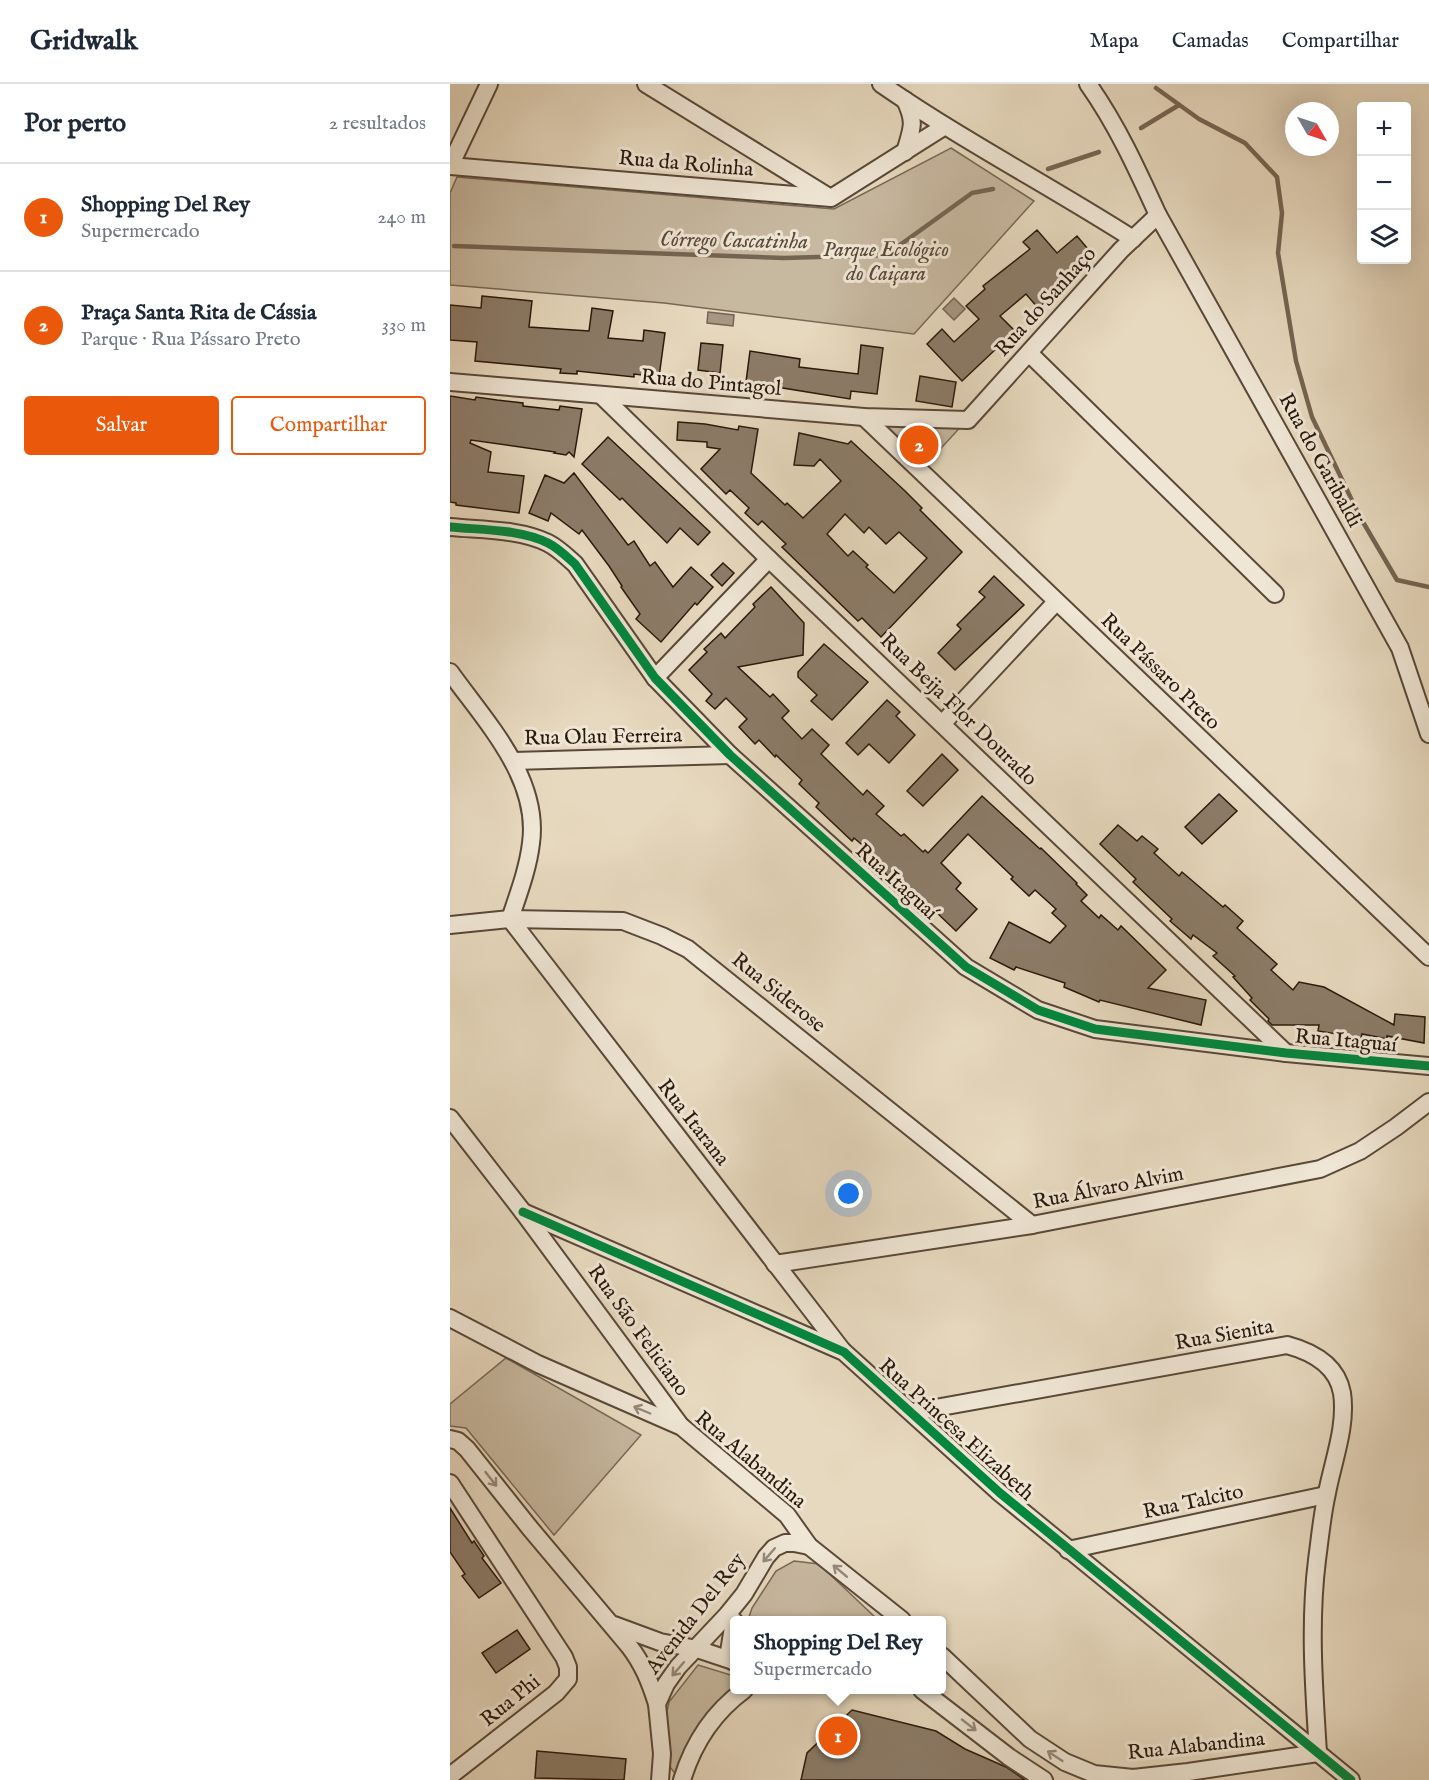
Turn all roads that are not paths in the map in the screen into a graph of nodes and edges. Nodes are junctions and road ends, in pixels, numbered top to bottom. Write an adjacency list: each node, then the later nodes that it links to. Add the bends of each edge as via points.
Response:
1 (489, 84): 8 (street)
2 (646, 84): 9 (street)
3 (881, 84): 5 (street)
4 (1088, 84): 10 (street, Rua do Garibaldi, via 1108,112)
5 (905, 100): 6 (street); 7 (street, via 912,117)
6 (945, 126): 7 (street); 11 (street)
7 (905, 152): 9 (street)
8 (450, 166): 9 (street, Rua da Rolinha)
9 (831, 198)
10 (1158, 215): 11 (street, Rua do Sanhaço); 24 (street, Rua do Garibaldi, via 1400,648)
11 (1133, 239): 12 (street, Rua do Sanhaço)
12 (1029, 353): 16 (street, Rua do Sanhaço); 19 (street)
13 (450, 382): 14 (street, Rua do Pintagol)
14 (602, 396): 15 (street, Rua do Pintagol); 18 (street, Rua Beija Flor Dourado)
15 (864, 417): 16 (street, Rua do Pintagol); 20 (street, Rua Pássaro Preto)
16 (968, 420)
17 (450, 526): 22 (street, Rua Itaguaí, via 518,534 548,543 561,552 575,564)
18 (770, 559): 22 (street); 23 (street, Rua Beija Flor Dourado)
19 (1275, 594)
20 (1056, 602): 23 (street); 29 (street, Rua Pássaro Preto)
21 (450, 672): 26 (street)
22 (655, 678): 25 (street, Rua Itaguaí)
23 (942, 724): 30 (street, Rua Beija Flor Dourado)
24 (1429, 734)
25 (730, 755): 26 (street, Rua Olau Ferreira); 30 (street, Rua Itaguaí, via 966,967 1038,1010 1095,1029)
26 (513, 760): 27 (street, via 527,791 532,821 531,844)
27 (510, 919): 28 (street, Rua Siderose); 35 (street, Rua Siderose, via 623,921 688,949); 36 (street, Rua Itarana)
28 (450, 925)
29 (1429, 957)
30 (1286, 1053): 31 (street, Rua Itaguaí)
31 (1429, 1066)
32 (1429, 1102): 35 (street, Rua Álvaro Alvim, via 1360,1152 1320,1169)
33 (450, 1118): 34 (street, Rua São Feliciano)
34 (523, 1212): 38 (street, Rua Princesa Elizabeth); 40 (street, Rua São Feliciano)
35 (1032, 1225): 36 (street, Rua Álvaro Alvim)
36 (775, 1264): 38 (street, Rua Itarana)
37 (450, 1318): 40 (street, Rua Alabandina, one-way to 37, via 538,1364)
38 (843, 1352): 39 (street, Rua Princesa Elizabeth)
39 (913, 1412): 43 (street, Rua Sienita, via 1287,1345 1320,1358 1334,1373 1342,1392 1343,1418); 45 (street, Rua Princesa Elizabeth)
40 (681, 1426): 44 (street, Rua Alabandina, via 787,1515)
41 (450, 1439): 51 (street, one-way to 51, via 467,1449)
42 (450, 1483): 59 (street, Rua Phi, via 552,1636 568,1667 568,1679 556,1693)
43 (1326, 1495): 45 (street, Rua Talcito); 58 (street, Rua Sienita, via 1316,1563 1312,1648)
44 (809, 1546): 46 (street, Avenida Del Rey, one-way to 46, via 785,1543 774,1548); 47 (street, Rua Alabandina, one-way to 44)
45 (1068, 1550): 58 (street, Rua Princesa Elizabeth)
46 (744, 1594): 48 (street); 52 (street, Avenida Del Rey)
47 (870, 1597): 49 (street); 50 (street, Rua Alabandina)
48 (737, 1616)
49 (885, 1616)
50 (896, 1616)
51 (610, 1623): 52 (street, via 660,1642); 57 (street, via 639,1659)
52 (697, 1649): 53 (street); 57 (street, Avenida Del Rey, one-way to 57, via 678,1667)
53 (730, 1660)
54 (946, 1660): 58 (street, Rua Alabandina, one-way to 54, via 1155,1776 1094,1774 1065,1762 1030,1739)
55 (737, 1694): 61 (street, via 715,1716)
56 (928, 1694): 62 (street, one-way to 62)
57 (657, 1704): 60 (street, Avenida Del Rey, via 662,1754)
58 (1318, 1753): 63 (street, Rua Princesa Elizabeth)
59 (450, 1776)
60 (660, 1780)
61 (682, 1780)
62 (1044, 1780)
63 (1351, 1780)

